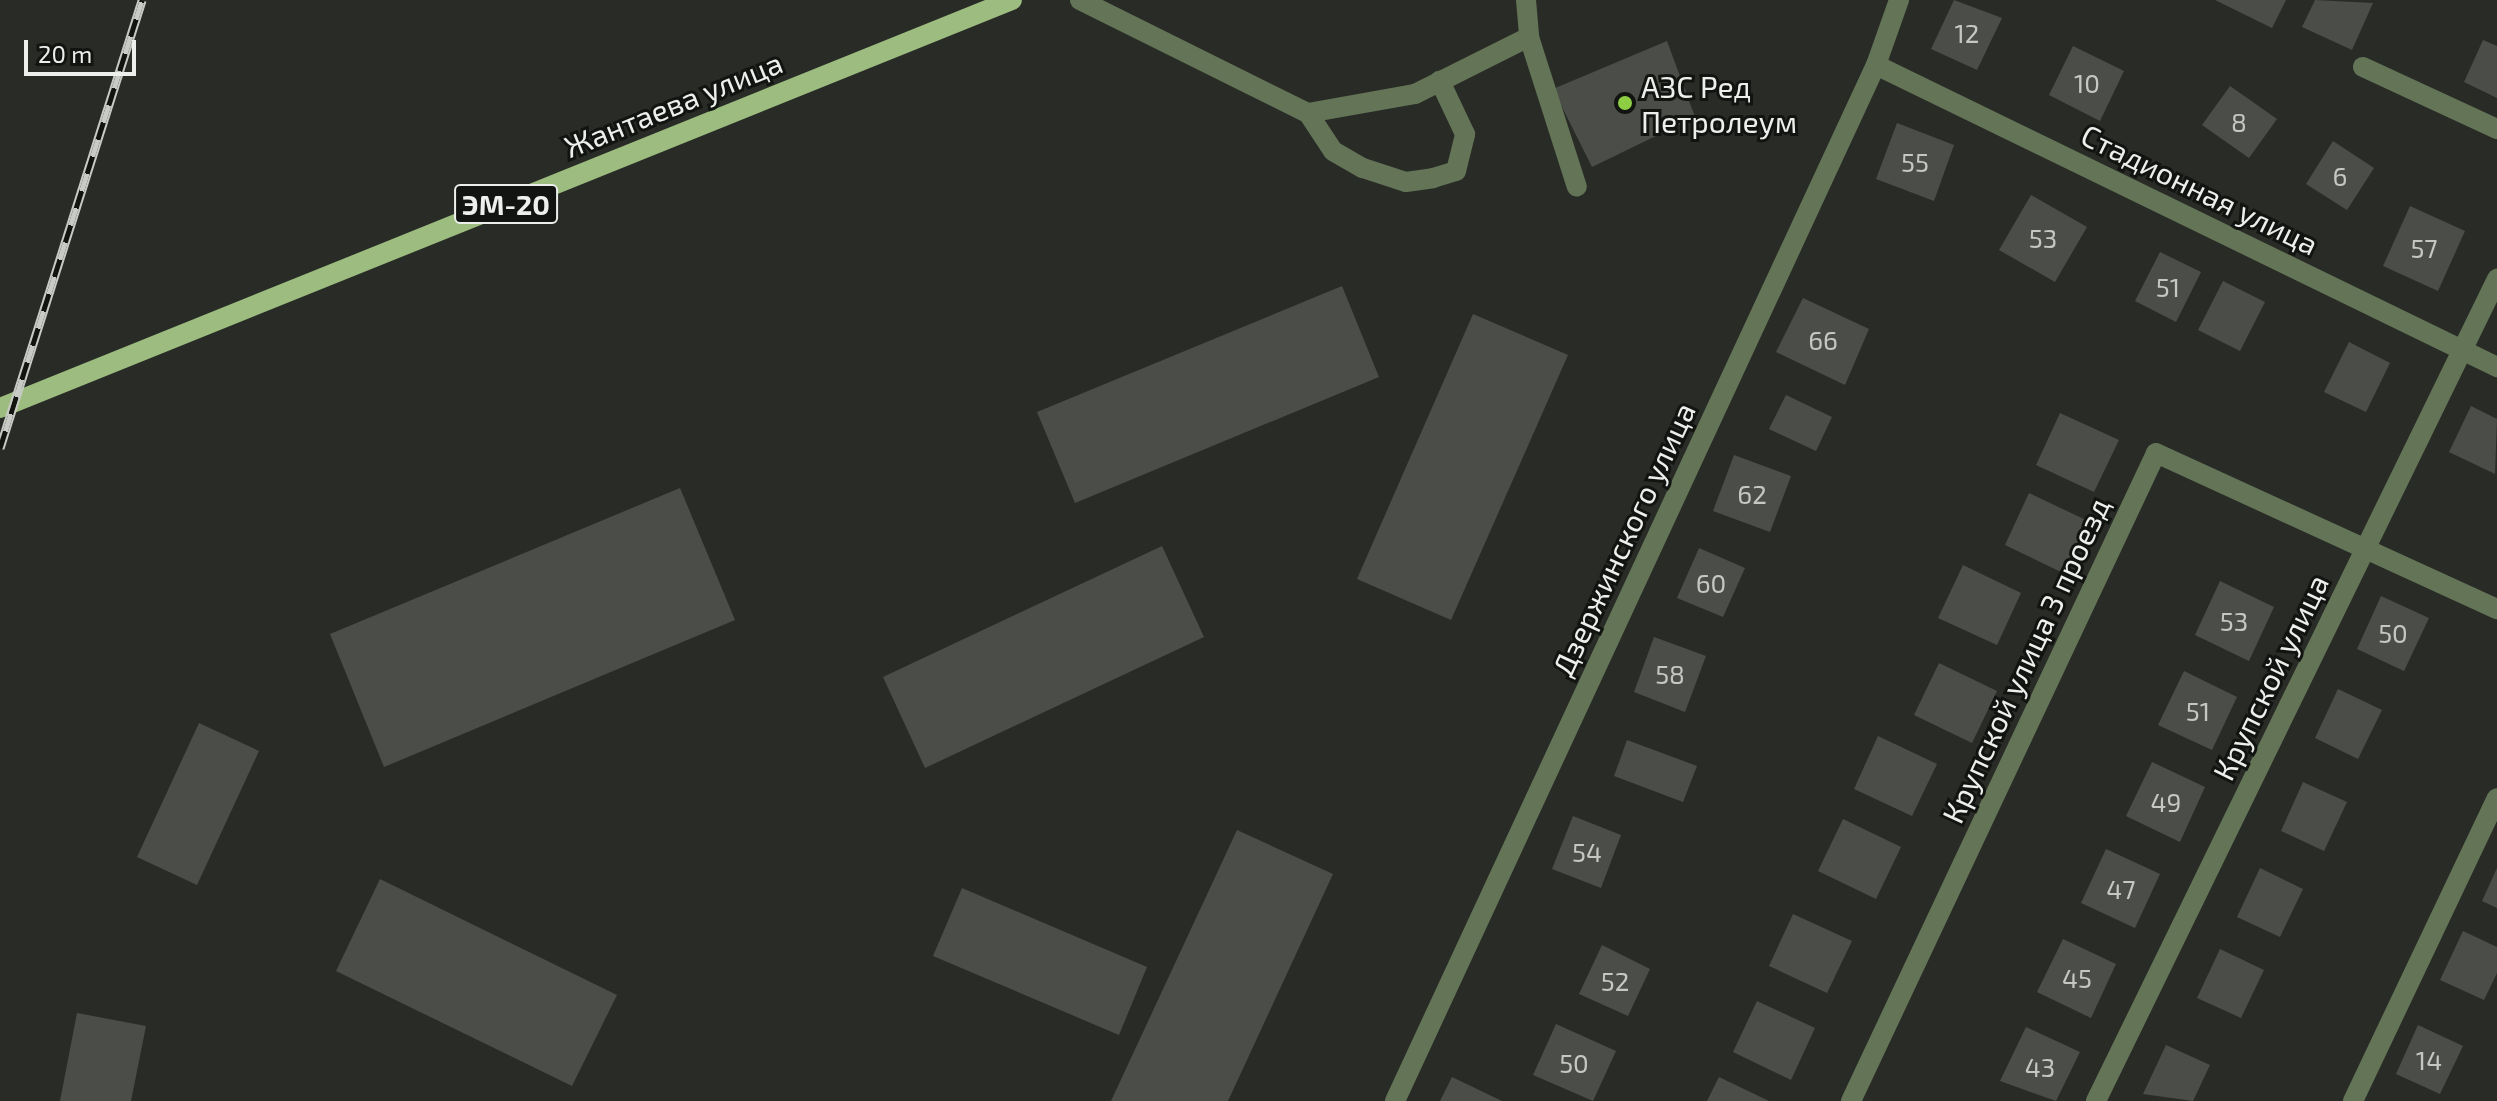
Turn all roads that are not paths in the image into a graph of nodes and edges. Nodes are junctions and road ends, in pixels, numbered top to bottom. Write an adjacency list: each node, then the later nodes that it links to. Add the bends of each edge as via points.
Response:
1 (1012, 0): 15 (main road, Жантаева улица / ЭМ-20)
2 (1080, 0): 9 (street)
3 (1526, 0): 5 (street)
4 (1899, 0): 6 (street, Дзержинского улица)
5 (1529, 37): 8 (street); 11 (street)
6 (1876, 65): 13 (street, Стадионная улица); 19 (street, Дзержинского улица)
7 (2363, 67): 10 (street)
8 (1440, 81): 9 (street, via 1415,94); 9 (street, via 1465,134 1456,171 1433,178 1406,182 1363,168 1333,151)
9 (1308, 113)
10 (2497, 129)
11 (1577, 187)
12 (2497, 279): 13 (street, Крупской улица)
13 (2463, 350): 14 (street, Стадионная улица); 16 (street, Крупской улица)
14 (2497, 367)
15 (0, 408)
16 (2366, 548): 17 (street); 20 (street, Крупской улица 3 проезд, via 2156,453); 21 (street, Крупской улица)
17 (2497, 609)
18 (2497, 798): 22 (street)
19 (1395, 1101)
20 (1851, 1101)
21 (2096, 1101)
22 (2353, 1101)

